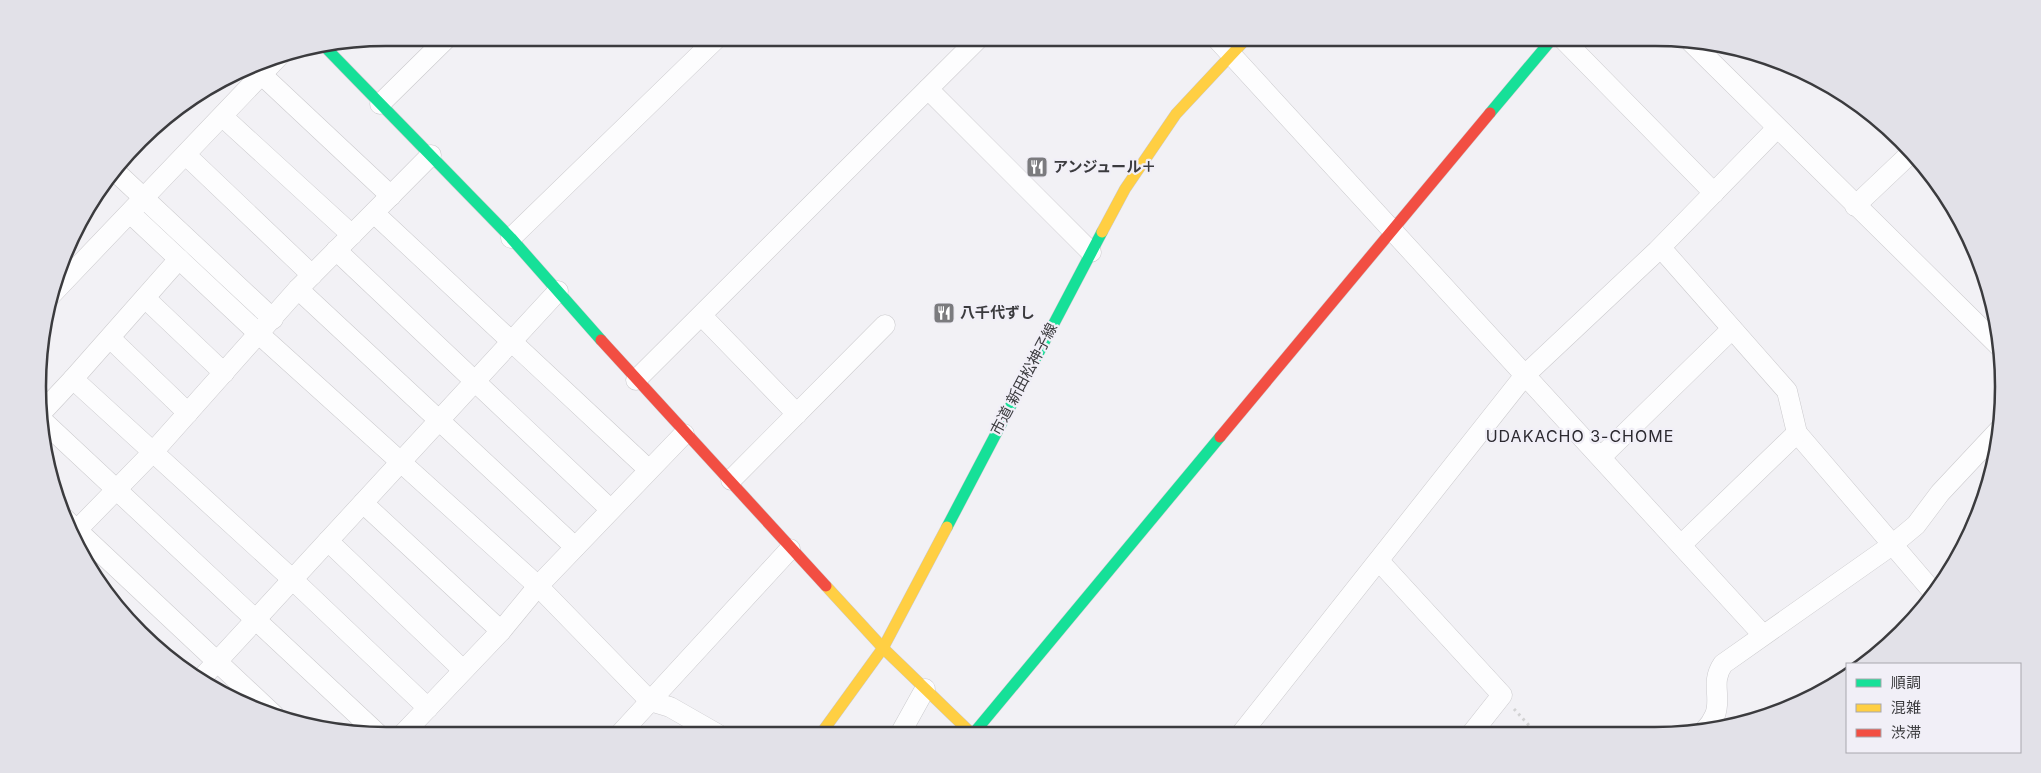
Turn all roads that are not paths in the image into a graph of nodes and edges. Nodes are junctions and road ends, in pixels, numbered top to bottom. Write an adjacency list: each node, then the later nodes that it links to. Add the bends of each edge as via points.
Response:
1 (439, 46): 14 (street)
2 (709, 46): 29 (street)
3 (971, 46): 13 (street)
4 (1225, 46): 10 (street)
5 (1239, 46): 10 (street, 市道 新田松神子線)
6 (1546, 46): 27 (street)
7 (1570, 46): 21 (street)
8 (1698, 49): 16 (street)
9 (329, 51): 14 (street)
10 (1232, 53): 27 (street); 32 (street, 市道 新田松神子線, via 1176,114 1125,189)
11 (269, 67): 12 (street)
12 (262, 75): 15 (street); 22 (street)
13 (928, 89): 32 (street); 39 (street)
14 (380, 104): 17 (street)
15 (223, 117): 18 (street); 28 (street)
16 (1777, 128): 21 (street); 24 (street)
17 (431, 155): 22 (street); 29 (street)
18 (186, 156): 23 (street); 34 (street)
19 (1906, 158): 24 (street)
20 (120, 176): 23 (street)
21 (1714, 194): 30 (street)
22 (391, 196): 26 (street)
23 (145, 198): 25 (street); 40 (street)
24 (1855, 206): 45 (street)
25 (130, 213): 33 (street); 35 (street)
26 (374, 213): 28 (street); 46 (street)
27 (1393, 230): 48 (street); 98 (street)
28 (352, 235): 31 (street)
29 (511, 238): 37 (street)
30 (1661, 248): 42 (street); 48 (street)
31 (336, 250): 34 (street); 51 (street)
32 (1091, 252): 82 (street, 市道 新田松神子線)
33 (179, 259): 38 (street); 43 (street)
34 (312, 275): 36 (street)
35 (62, 283)
36 (298, 289): 40 (street); 55 (street)
37 (558, 291): 46 (street); 50 (street)
38 (145, 298): 44 (street); 47 (street)
39 (702, 316): 50 (street); 54 (street)
40 (274, 318): 43 (street)
41 (885, 325): 54 (street)
42 (1732, 329): 57 (street, via 1786,391); 61 (street)
43 (259, 334): 47 (street); 62 (street)
44 (110, 338): 49 (street); 53 (street)
45 (1991, 339)
46 (511, 341): 51 (street); 63 (street)
47 (224, 373): 53 (street)
48 (1525, 374): 61 (street); 75 (street)
49 (73, 379): 52 (street); 60 (street)
50 (636, 380): 58 (street)
51 (474, 381): 55 (street); 67 (street)
52 (47, 407)
53 (188, 413): 60 (street)
54 (797, 414): 64 (street)
55 (438, 420): 62 (street); 73 (street)
56 (49, 426): 65 (street)
57 (1797, 433): 71 (street); 72 (street)
58 (684, 434): 63 (street); 64 (street)
59 (1991, 439): 72 (street, via 1940,493 1916,525)
60 (153, 452): 65 (street); 76 (street)
61 (1600, 457): 71 (street)
62 (400, 461): 66 (street); 77 (street)
63 (648, 469): 67 (street)
64 (730, 480): 74 (street)
65 (115, 490): 68 (street); 79 (street)
66 (363, 503): 70 (street); 80 (street)
67 (610, 509): 73 (street)
68 (75, 524)
69 (81, 537): 83 (street)
70 (328, 541): 76 (street); 84 (street)
71 (1681, 545): 81 (street)
72 (1892, 545): 78 (street); 81 (street)
73 (575, 547): 77 (street)
74 (790, 549): 82 (street); 87 (street)
75 (1379, 561): 99 (street); 100 (street, via 1502,695)
76 (292, 579): 79 (street); 89 (street)
77 (538, 586): 80 (street); 87 (street)
78 (1929, 587)
79 (256, 618): 83 (street); 91 (street)
80 (501, 631): 84 (street)
81 (1763, 636): 90 (street, via 1723,664 1718,672 1715,714)
82 (883, 648): 86 (street); 95 (street, 市道 新田松神子線)
83 (217, 662): 85 (street); 88 (street)
84 (463, 670): 89 (street)
85 (205, 674)
86 (925, 689): 96 (street); 97 (street)
87 (650, 701): 93 (street); 94 (street, via 670,707)
88 (260, 702)
89 (428, 708): 92 (street)
90 (1710, 722)
91 (370, 726)
92 (410, 727)
93 (626, 727)
94 (705, 727)
95 (825, 727)
96 (904, 727)
97 (965, 727)
98 (978, 727)
99 (1247, 727)
100 (1477, 727)

